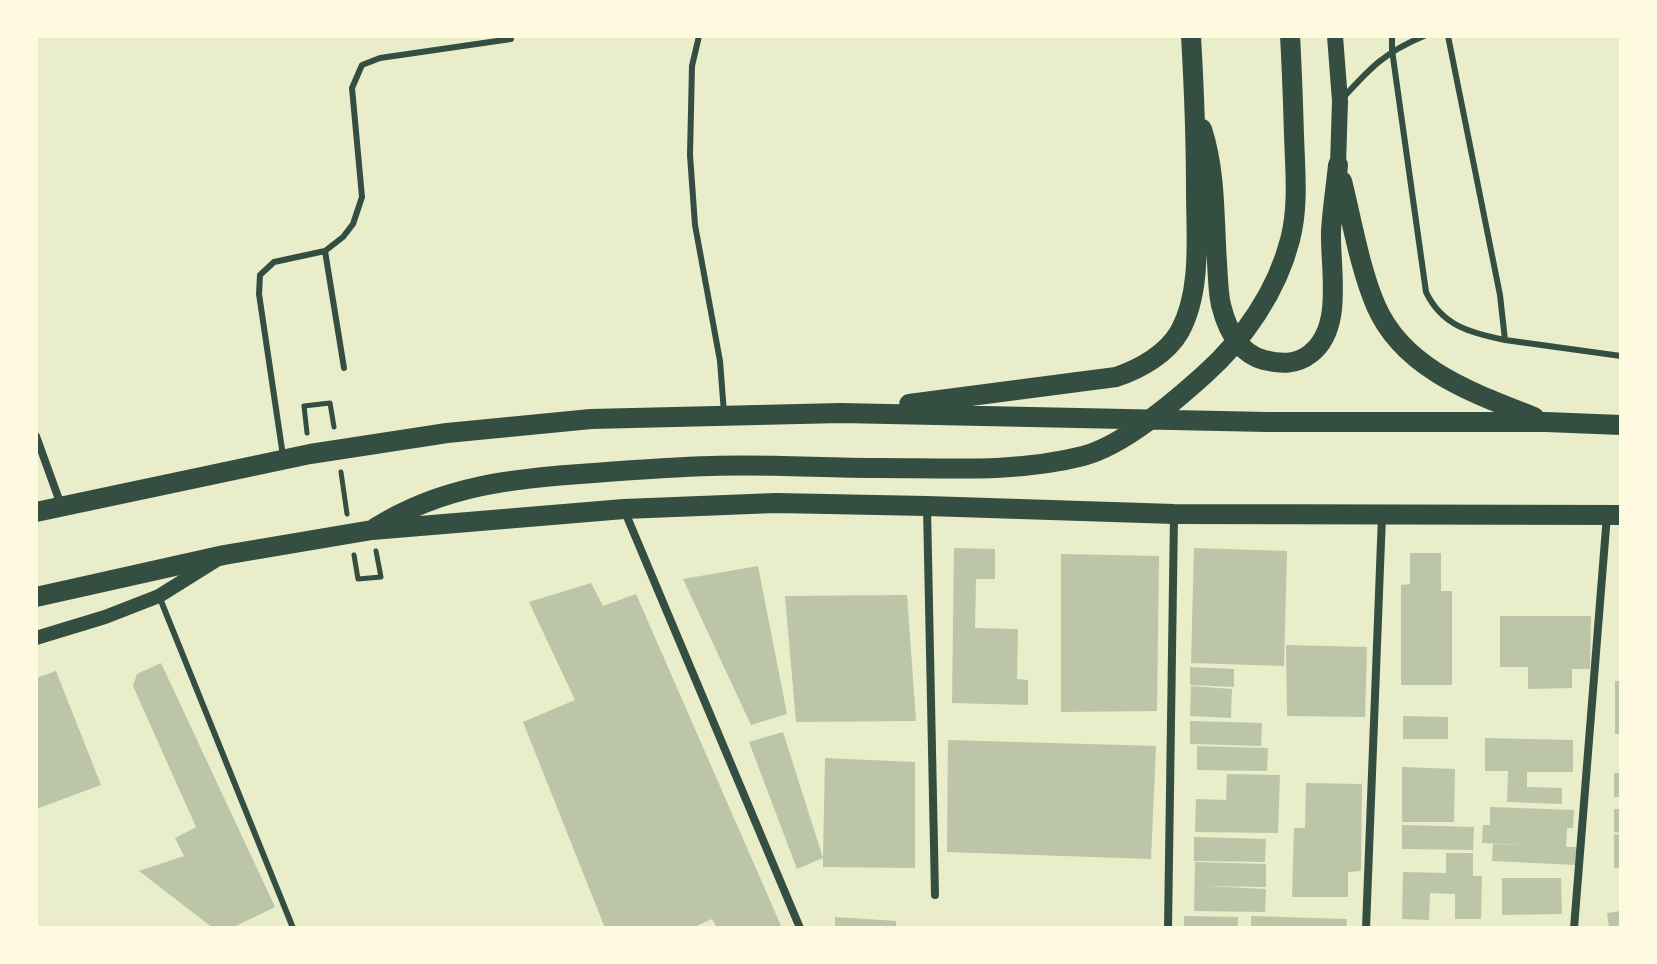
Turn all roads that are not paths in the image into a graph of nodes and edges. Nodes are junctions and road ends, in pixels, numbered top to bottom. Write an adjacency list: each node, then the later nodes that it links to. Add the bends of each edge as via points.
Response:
1 (699, 36): 18 (lane, via 692,66 690,155 695,225 720,361)
2 (1191, 36): 11 (highway)
3 (1290, 36): 31 (highway, via 1295,207 1282,263 1233,347 1196,383 1112,444 1085,456 1024,466 714,465 548,476 452,492 414,505)
4 (1335, 36): 10 (main road)
5 (1392, 36): 9 (lane)
6 (1424, 36): 9 (lane)
7 (1448, 36): 14 (lane)
8 (511, 39): 13 (lane, via 362,65 352,88 362,197 353,224)
9 (1392, 50): 10 (lane); 14 (lane, via 1426,292 1444,318 1475,334)
10 (1340, 101): 12 (main road)
11 (1195, 106): 12 (highway, via 1210,154 1220,303 1230,333 1259,359 1296,362 1321,345 1328,332); 17 (highway, via 1193,289 1179,333 1162,351 1135,371 1116,377)
12 (1338, 165): 19 (highway, via 1370,290 1389,328 1427,367 1452,383)
13 (325, 251): 16 (lane); 23 (lane, via 274,262 260,275)
14 (1505, 340): 15 (lane)
15 (1621, 356)
16 (344, 368)
17 (841, 413): 18 (highway); 19 (highway)
18 (724, 415): 23 (highway, via 591,419 447,433)
19 (1546, 422): 20 (highway)
20 (1621, 425)
21 (36, 436): 22 (street)
22 (38, 450): 24 (street)
23 (284, 459): 24 (highway)
24 (61, 506): 27 (highway)
25 (927, 506): 26 (highway, via 776,503); 28 (highway); 36 (street)
26 (624, 509): 31 (highway); 38 (street)
27 (36, 512)
28 (1174, 514): 30 (highway); 39 (street)
29 (1614, 515): 30 (highway); 41 (street)
30 (1382, 516): 40 (street)
31 (372, 530): 32 (highway)
32 (224, 555): 33 (street); 34 (highway)
33 (159, 596): 35 (street); 37 (lane)
34 (36, 597)
35 (36, 638)
36 (935, 895)
37 (293, 928)
38 (800, 928)
39 (1168, 928)
40 (1366, 928)
41 (1574, 928)

